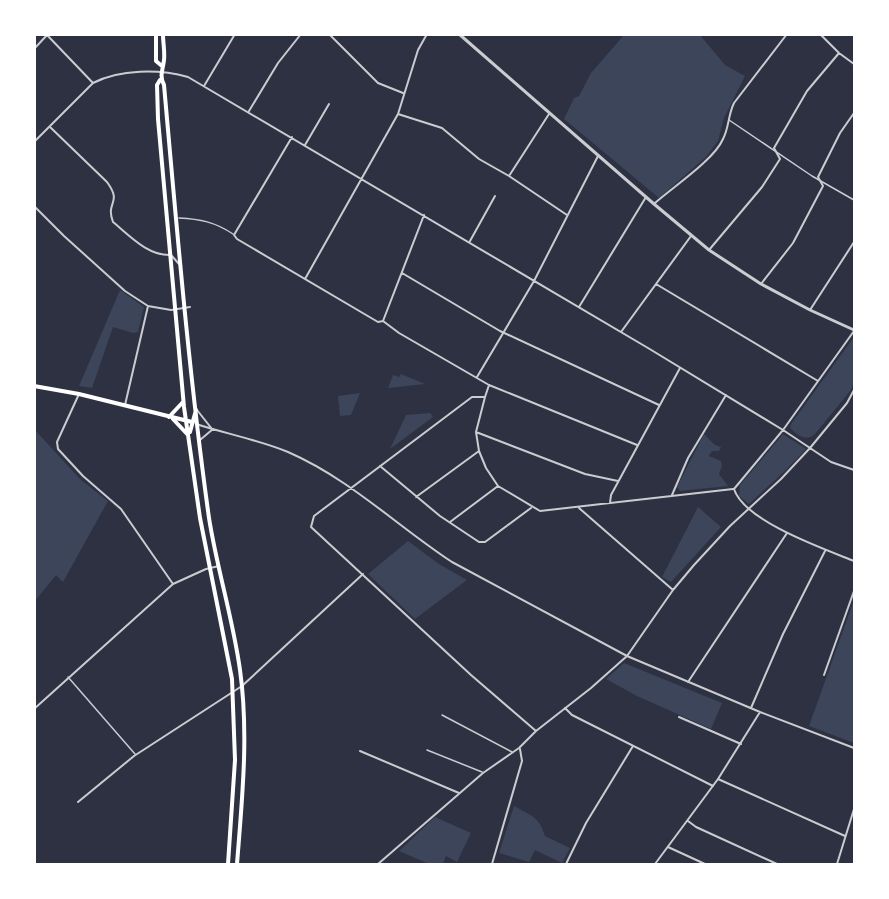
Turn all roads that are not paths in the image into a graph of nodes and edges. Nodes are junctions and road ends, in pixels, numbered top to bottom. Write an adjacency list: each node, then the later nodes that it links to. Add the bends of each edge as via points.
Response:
1 (156, 34): 14 (main road, via 156,61)
2 (164, 34): 14 (main road)
3 (301, 34): 20 (street, via 278,63)
4 (329, 34): 18 (street, via 378,83)
5 (427, 34): 18 (street)
6 (459, 34): 23 (street)
7 (787, 34): 24 (street, via 741,93)
8 (820, 34): 12 (street)
9 (48, 35): 11 (street); 16 (street)
10 (233, 35): 17 (street)
11 (34, 49)
12 (839, 54): 13 (street); 29 (street, via 807,91 774,148)
13 (855, 64)
14 (162, 66): 15 (main road)
15 (161, 76): 16 (street, via 118,73); 17 (street, via 188,77); 41 (main road); 47 (main road, via 157,85 158,119)
16 (93, 83): 25 (street)
17 (204, 86): 20 (street)
18 (405, 93): 22 (street)
19 (329, 104): 28 (street)
20 (249, 112): 26 (street)
21 (855, 113): 33 (street, via 840,133 818,177)
22 (398, 114): 31 (street, via 442,128 478,159); 32 (street)
23 (549, 114): 30 (street); 31 (street)
24 (728, 119): 29 (lane); 37 (street, via 724,139 716,152)
25 (50, 127): 27 (street); 47 (street, via 114,192 110,209 113,222 157,254)
26 (292, 137): 28 (street); 42 (street)
27 (34, 142)
28 (305, 145): 32 (street)
29 (777, 153): 33 (lane); 46 (street, via 780,159 762,187)
30 (598, 156): 35 (street); 40 (street)
31 (509, 176): 40 (street)
32 (362, 179): 39 (street); 50 (street)
33 (821, 181): 36 (lane); 53 (street, via 823,186 793,243)
34 (495, 196): 44 (street)
35 (646, 197): 37 (street); 58 (street)
36 (855, 200)
37 (654, 204): 43 (street)
38 (34, 206): 56 (street, via 118,285)
39 (424, 215): 44 (street); 49 (street)
40 (568, 216): 51 (street)
41 (174, 218): 42 (lane, via 214,222); 48 (main road)
42 (234, 235): 50 (street)
43 (691, 236): 46 (street); 52 (street)
44 (470, 242): 51 (street)
45 (855, 242): 61 (street)
46 (709, 250): 53 (street)
47 (171, 255): 48 (street); 54 (main road)
48 (180, 265): 55 (main road)
49 (402, 273): 64 (street); 66 (street)
50 (305, 279): 64 (street, via 378,322)
51 (534, 281): 58 (street); 66 (street)
52 (656, 284): 67 (street); 70 (street)
53 (761, 284): 61 (street)
54 (174, 302): 59 (street); 63 (main road)
55 (184, 303): 57 (street); 60 (main road); 62 (main road)
56 (148, 306): 59 (street); 78 (street)
57 (190, 307): 60 (street); 62 (street)
58 (579, 307): 67 (street)
59 (170, 309): 60 (street); 63 (main road)
60 (179, 309): 63 (street)
61 (810, 310): 65 (street)
62 (186, 315): 80 (main road)
63 (175, 316): 77 (main road)
64 (383, 321): 69 (street)
65 (855, 331): 70 (street)
66 (504, 332): 69 (street); 79 (street)
67 (621, 332): 68 (street)
68 (680, 368): 75 (street); 79 (street)
69 (477, 377): 71 (street)
70 (818, 381): 84 (street)
71 (489, 385): 76 (street); 88 (street)
72 (34, 386): 74 (main road)
73 (855, 390): 89 (street)
74 (79, 393): 78 (main road); 110 (street, via 57,442 58,449 121,509)
75 (726, 395): 84 (street); 97 (street, via 688,458)
76 (485, 397): 85 (street); 91 (street, via 472,397)
77 (184, 402): 81 (main road); 86 (main road)
78 (125, 405): 81 (main road)
79 (659, 405): 88 (street)
80 (196, 410): 82 (main road); 83 (street); 87 (main road)
81 (171, 417): 82 (main road); 86 (main road)
82 (192, 422): 83 (street); 86 (main road)
83 (212, 429): 87 (street); 95 (street, via 289,453)
84 (783, 430): 89 (street); 96 (street)
85 (476, 432): 90 (street); 93 (street, via 585,474)
86 (189, 436): 108 (main road)
87 (200, 440): 107 (main road)
88 (637, 445): 93 (street)
89 (810, 448): 92 (street, via 831,462); 102 (street)
90 (479, 451): 94 (street); 98 (street)
91 (380, 466): 95 (street); 98 (street)
92 (855, 470)
93 (618, 481): 99 (street)
94 (498, 486): 100 (street); 103 (street)
95 (352, 488): 109 (street, via 314,516 311,527); 113 (street, via 452,562)
96 (734, 489): 97 (street); 102 (street)
97 (672, 495): 99 (street)
98 (416, 497): 103 (street)
99 (610, 504): 101 (street)
100 (531, 508): 101 (street, via 545,512); 103 (street, via 482,542)
101 (579, 508): 111 (street)
102 (748, 509): 104 (street); 111 (street)
103 (449, 523)
104 (788, 533): 105 (street); 116 (street)
105 (825, 550): 106 (street); 120 (street)
106 (855, 561)
107 (219, 566): 108 (street); 117 (main road)
108 (210, 568): 110 (street); 118 (main road)
109 (363, 574): 117 (street); 125 (street)
110 (173, 584): 115 (street)
111 (673, 590): 113 (street)
112 (855, 591): 114 (street)
113 (627, 656): 116 (street); 119 (street)
114 (824, 675)
115 (68, 677): 121 (street); 133 (lane)
116 (688, 682): 120 (street)
117 (242, 686): 118 (street); 135 (main road)
118 (234, 692): 133 (street); 134 (main road)
119 (565, 708): 125 (street); 127 (street)
120 (751, 708): 122 (street)
121 (34, 709)
122 (760, 712): 126 (street); 129 (street)
123 (442, 715): 132 (lane)
124 (679, 717): 126 (street)
125 (536, 731): 128 (street)
126 (741, 744): 137 (street)
127 (633, 746): 138 (street); 153 (street)
128 (519, 748): 132 (street); 152 (street, via 522,760)
129 (855, 748)
130 (427, 750): 136 (lane)
131 (360, 751): 141 (street)
132 (513, 752): 136 (street)
133 (135, 754): 142 (street)
134 (236, 760): 135 (main road); 139 (main road)
135 (244, 760): 140 (main road)
136 (483, 773): 141 (street)
137 (718, 779): 138 (street); 147 (street)
138 (713, 786): 144 (street)
139 (234, 789): 140 (main road); 145 (main road)
140 (243, 789): 146 (main road)
141 (459, 793): 151 (street)
142 (78, 802)
143 (855, 808): 147 (street)
144 (688, 820): 148 (street); 156 (street)
145 (230, 836): 146 (main road); 149 (main road)
146 (239, 837): 150 (main road)
147 (845, 837): 157 (street)
148 (668, 847): 154 (street); 155 (street)
149 (228, 864)
150 (237, 864)
151 (378, 864)
152 (492, 864)
153 (566, 864)
154 (655, 864)
155 (705, 864)
156 (777, 864)
157 (837, 864)

